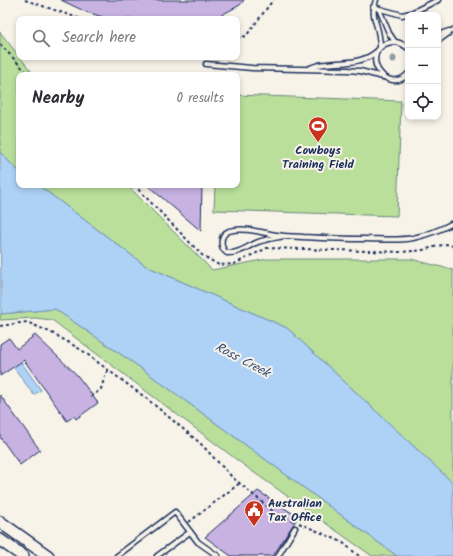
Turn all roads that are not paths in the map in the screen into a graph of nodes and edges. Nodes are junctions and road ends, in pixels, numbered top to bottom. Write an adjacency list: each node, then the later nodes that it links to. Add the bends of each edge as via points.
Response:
1 (376, 0): 3 (lane)
2 (438, 0): 4 (lane, via 402,15)
3 (373, 7): 4 (lane); 12 (lane)
4 (379, 9): 8 (lane)
5 (453, 30): 6 (lane); 7 (lane)
6 (441, 34)
7 (441, 39)
8 (395, 42): 10 (lane); 12 (lane, via 389,42)
9 (405, 42): 10 (lane)
10 (401, 43): 11 (lane)
11 (405, 46)
12 (379, 49): 14 (lane, via 359,61 324,64); 16 (lane, via 375,57 376,67)
13 (206, 64): 14 (lane)
14 (308, 69): 16 (lane, via 353,70)
15 (405, 76): 16 (lane, via 394,80)
16 (383, 77)
17 (453, 223): 18 (lane, via 426,235 399,240)
18 (284, 236): 18 (lane, via 265,239 235,253 227,253 222,246 222,238 230,231)
19 (0, 522): 23 (main road)
20 (295, 528): 28 (lane)
21 (190, 532): 25 (lane, via 175,512); 26 (lane); 27 (lane, via 198,542)
22 (0, 540): 24 (main road)
23 (43, 554)
24 (23, 556)
25 (117, 556)
26 (156, 556)
27 (218, 556)
28 (278, 556)

